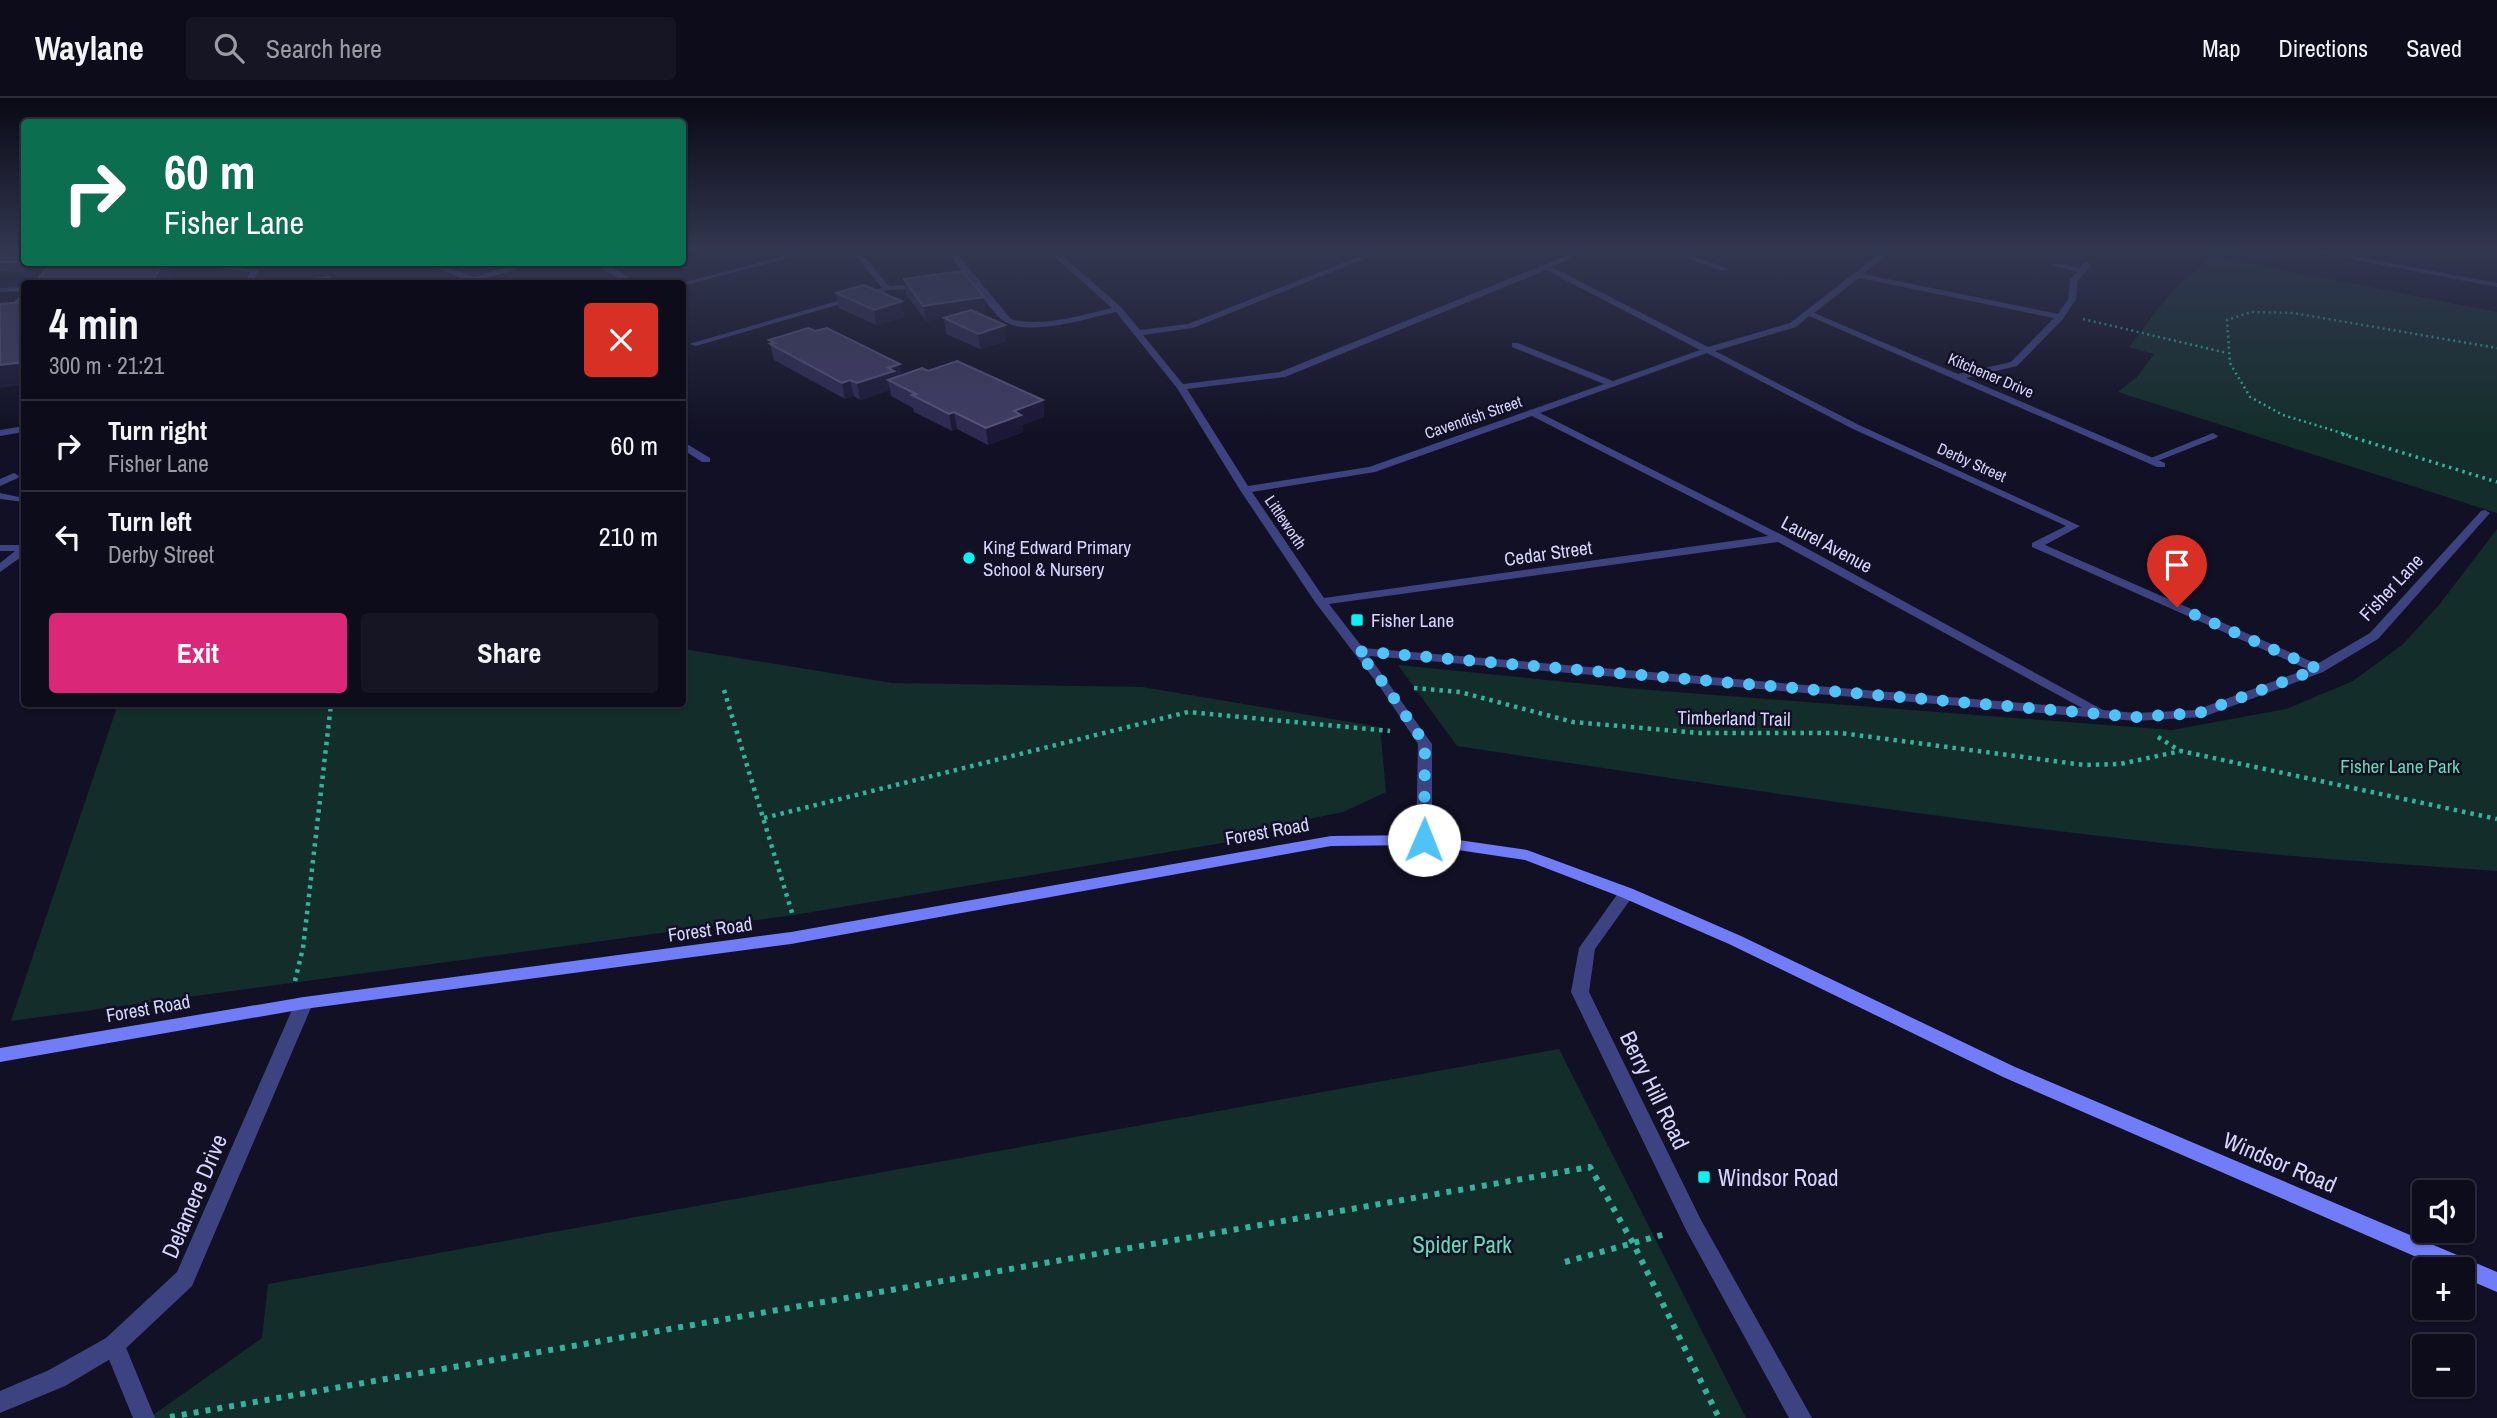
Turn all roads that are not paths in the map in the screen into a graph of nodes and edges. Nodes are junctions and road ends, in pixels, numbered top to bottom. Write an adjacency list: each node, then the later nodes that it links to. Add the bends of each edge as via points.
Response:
1 (803, 313): 13 (street)
2 (1001, 313): 3 (street, via 1008,321 1033,324)
3 (1098, 313)
4 (1121, 313): 12 (street, Littleworth)
5 (1224, 313): 12 (street, via 1190,326)
6 (1432, 313): 18 (street, via 1282,375)
7 (1632, 313): 15 (street, Derby Street)
8 (1808, 313): 15 (street, Cavendish Street, via 1793,325); 16 (street, Kitchener Drive)
9 (2044, 313): 11 (street)
10 (2063, 313): 11 (street)
11 (2061, 316): 16 (street, via 2014,364)
12 (1139, 333): 18 (street, Littleworth)
13 (693, 344)
14 (1515, 345): 17 (street)
15 (1705, 351): 17 (street, Cavendish Street); 38 (street, Derby Street, via 1856,427 2075,526 2036,545)
16 (1957, 377): 22 (street, Kitchener Drive, via 2156,463)
17 (1613, 384): 19 (street, Cavendish Street)
18 (1181, 387): 27 (street, Littleworth)
19 (1533, 413): 27 (street, Cavendish Street, via 1371,470); 31 (street, Laurel Avenue)
20 (21, 430): 21 (street)
21 (0, 433)
22 (2213, 436)
23 (686, 447): 24 (street)
24 (706, 460)
25 (14, 476): 26 (street)
26 (0, 483)
27 (1245, 489): 36 (street, Littleworth)
28 (0, 496): 29 (street)
29 (21, 500)
30 (2484, 513): 38 (street, Fisher Lane, via 2374,636)
31 (1780, 538): 36 (street, Cedar Street); 39 (street, Laurel Avenue)
32 (0, 548): 33 (street)
33 (21, 549)
34 (21, 552): 35 (street)
35 (0, 569)
36 (1321, 602): 37 (street, Littleworth)
37 (1357, 651): 39 (street, Fisher Lane); 40 (street, Littleworth, via 1425,744)
38 (2318, 669): 39 (street, Fisher Lane, via 2199,713 2136,717)
39 (2101, 713)
40 (1424, 840): 41 (main road, Windsor Road, via 1527,855); 42 (main road, Forest Road, via 1331,841 791,938)
41 (1628, 893): 44 (main road, Windsor Road, via 2009,1072); 48 (street, Berry Hill Road, via 1587,948 1580,992 1694,1226)
42 (297, 1004): 43 (main road, Forest Road); 45 (street, Delamere Drive, via 185,1279)
43 (0, 1055)
44 (2497, 1282)
45 (114, 1345): 46 (street, Delamere Drive, via 57,1378); 47 (street)
46 (0, 1402)
47 (144, 1418)
48 (1801, 1418)

